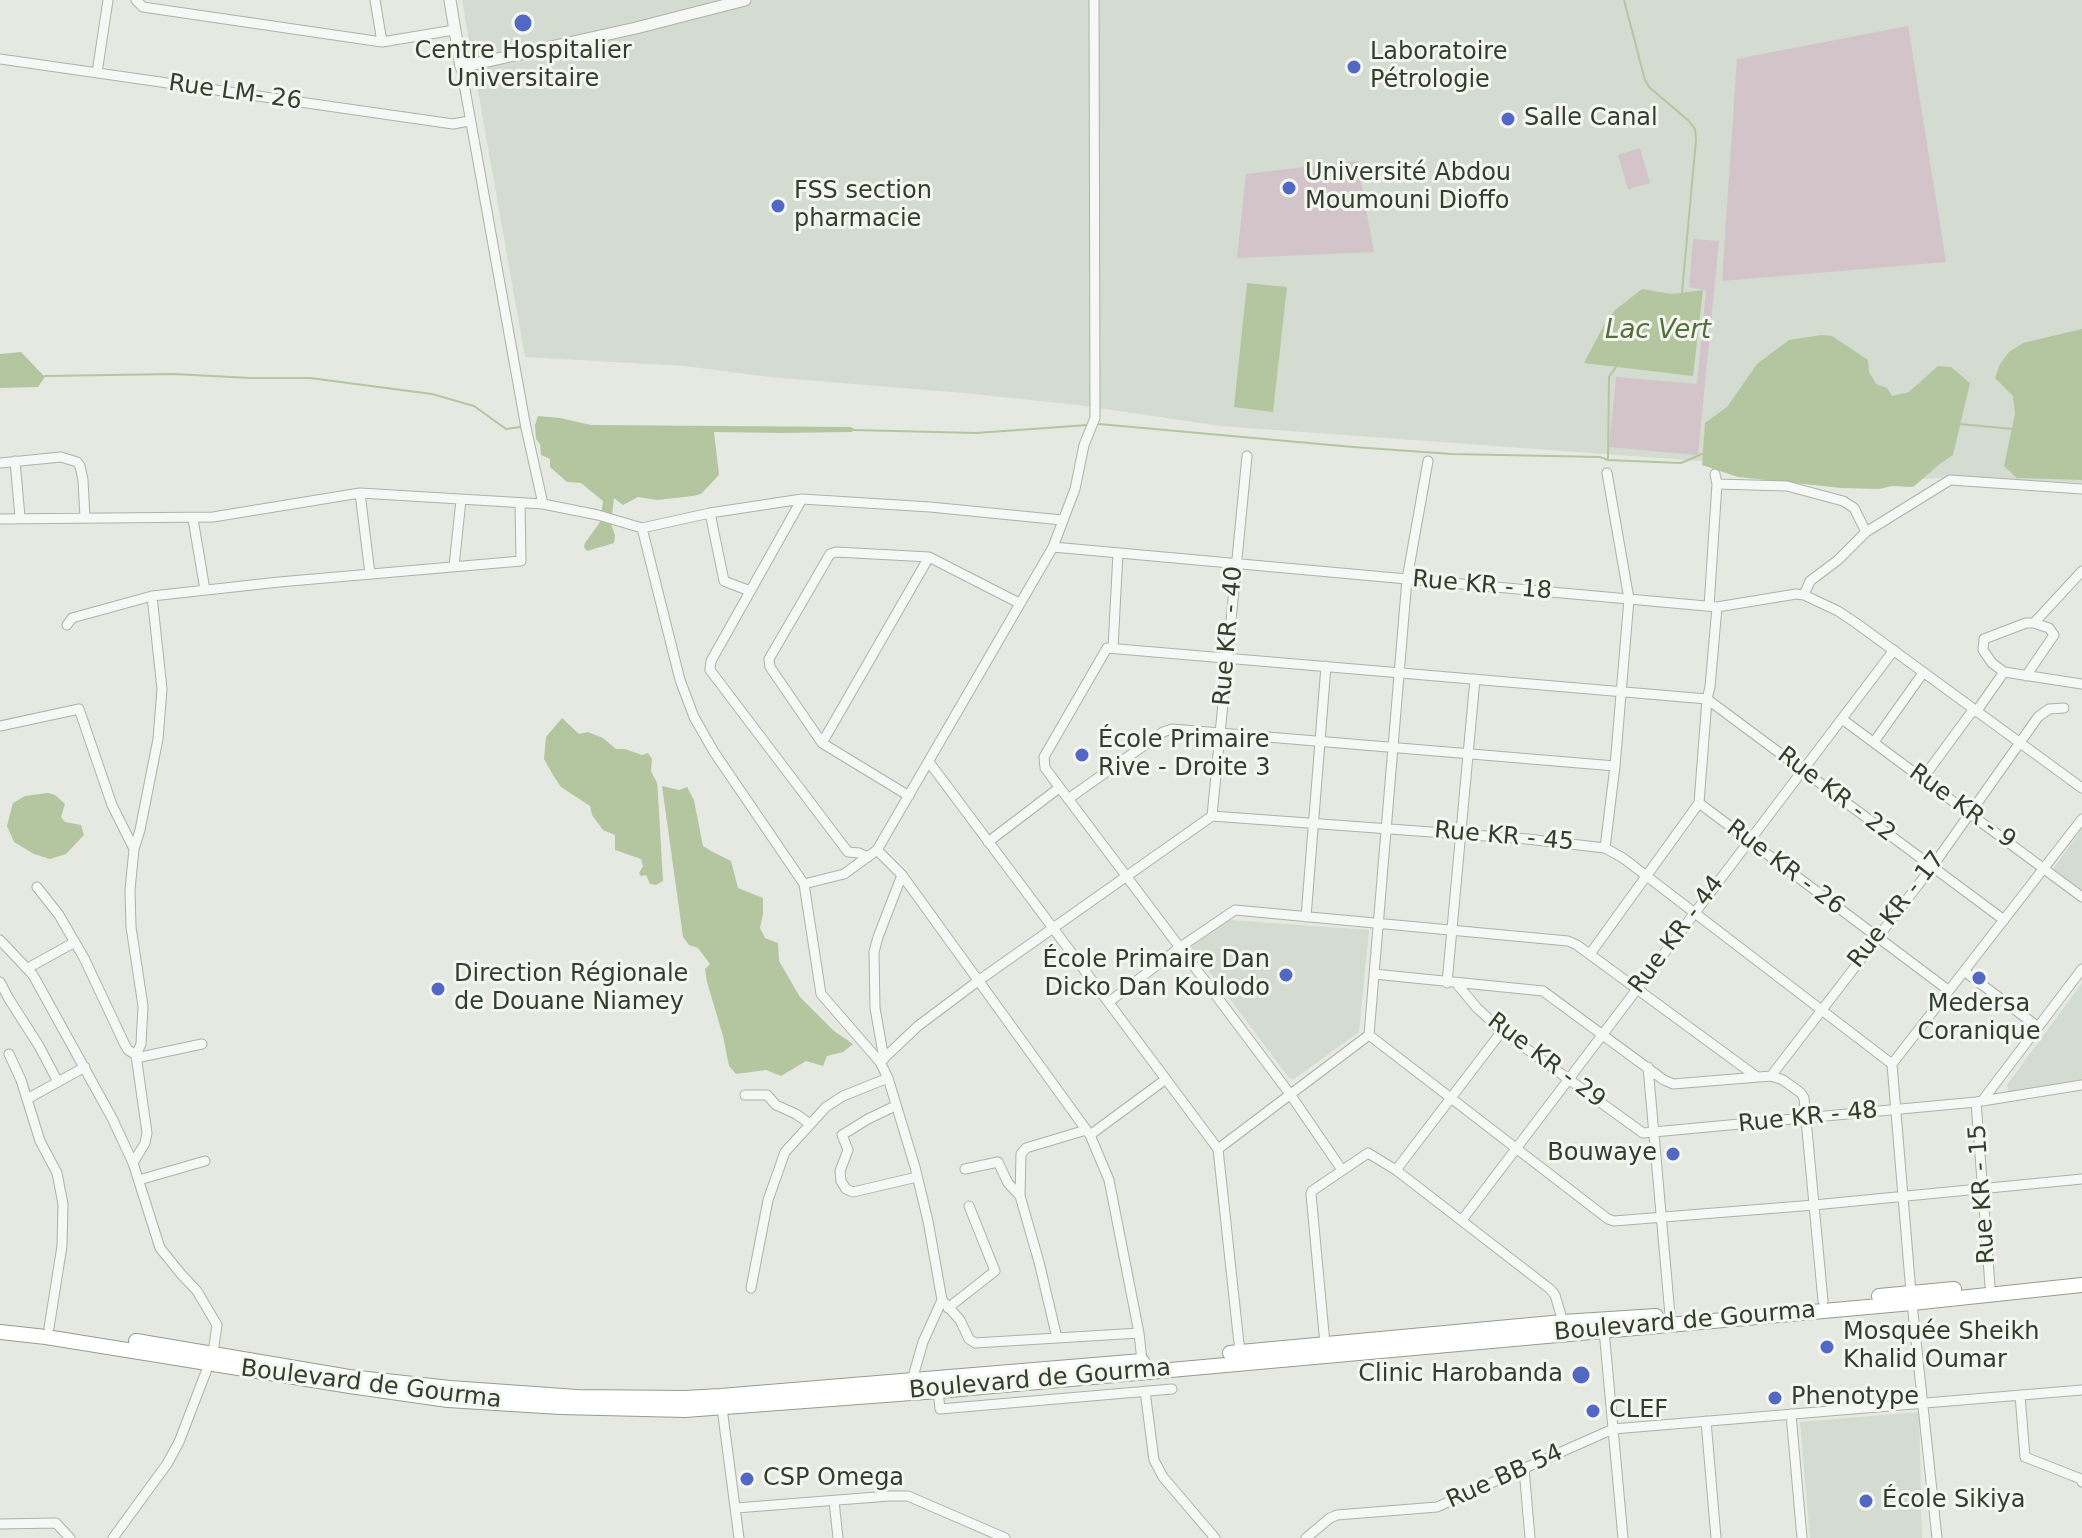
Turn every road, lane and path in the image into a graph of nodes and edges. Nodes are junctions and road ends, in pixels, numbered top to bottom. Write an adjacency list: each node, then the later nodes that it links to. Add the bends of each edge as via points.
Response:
1 (108, 0): 11 (street)
2 (136, 0): 8 (street, via 143,7)
3 (375, 0): 8 (street)
4 (450, 0): 7 (street)
5 (745, 0): 10 (street)
6 (1094, 0): 29 (street, via 1095,418)
7 (454, 30): 8 (street); 10 (street)
8 (382, 42)
9 (0, 59): 11 (street, Rue LM- 26)
10 (461, 67): 12 (street)
11 (97, 73): 12 (street, Rue LM- 26, via 453,124)
12 (469, 121): 23 (street)
13 (1247, 456): 35 (street, Rue KR - 40)
14 (15, 461): 16 (street); 25 (street); 26 (street, via 61,457 77,462)
15 (1428, 461): 39 (street)
16 (0, 463)
17 (1607, 473): 44 (street)
18 (2082, 489): 31 (street, via 1950,480)
19 (360, 493): 21 (street); 28 (street); 38 (street)
20 (802, 499): 24 (street); 29 (street); 41 (street)
21 (461, 500): 22 (street); 36 (street)
22 (520, 503): 23 (street); 36 (street, via 521,561)
23 (543, 504): 30 (street)
24 (710, 513): 30 (street); 41 (street, via 724,581)
25 (20, 517): 26 (street); 27 (street)
26 (85, 518): 28 (street)
27 (0, 519)
28 (193, 519): 40 (street)
29 (1062, 520): 32 (street)
30 (642, 528): 98 (street, via 694,717)
31 (1866, 532): 42 (street, via 1810,581); 46 (street, via 1850,503 1787,486 1716,479)
32 (1053, 547): 33 (street, Rue KR - 18); 45 (street)
33 (1118, 553): 35 (street, Rue KR - 18); 49 (street)
34 (929, 557): 45 (street); 69 (street); 69 (street, via 833,552 769,659)
35 (1236, 564): 39 (street, Rue KR - 18); 51 (street, Rue KR - 40)
36 (454, 566): 38 (street)
37 (2082, 571): 47 (street)
38 (370, 574): 40 (street)
39 (1407, 579): 44 (street, Rue KR - 18); 54 (street)
40 (205, 590): 43 (street)
41 (750, 591): 92 (street, via 710,670 848,852)
42 (1804, 595): 46 (street, Rue KR - 18); 50 (street, via 1838,611)
43 (152, 596): 48 (street, via 72,618); 90 (street, via 162,689 158,739)
44 (1629, 599): 46 (street, Rue KR - 18); 59 (street)
45 (1019, 603): 72 (street)
46 (1713, 607): 60 (street)
47 (2034, 623): 53 (street, via 1984,639 1983,650); 56 (street, via 2054,635)
48 (67, 625)
49 (1113, 648): 51 (street); 76 (street, via 1107,648 1044,757)
50 (1894, 650): 55 (street); 63 (street, Rue KR - 44)
51 (1227, 658): 52 (street); 65 (street, Rue KR - 40)
52 (1326, 666): 54 (street); 66 (street)
53 (2004, 672): 56 (street); 62 (street)
54 (1400, 673): 57 (street); 70 (street)
55 (1923, 673): 62 (street); 67 (street)
56 (2026, 676): 58 (street)
57 (1475, 679): 59 (street); 71 (street)
58 (2082, 684)
59 (1621, 692): 60 (street); 73 (street)
60 (1707, 699): 74 (street, Rue KR - 22); 80 (street)
61 (2064, 708): 68 (street, Rue KR - 17, via 2044,712)
62 (1975, 711): 68 (street); 75 (street)
63 (1842, 719): 67 (street, Rue KR - 9); 74 (street, Rue KR - 44)
64 (0, 726): 90 (street, via 79,709 112,805)
65 (1220, 734): 66 (street); 79 (street, via 1168,729); 82 (street, Rue KR - 40)
66 (1320, 742): 70 (street); 84 (street)
67 (1874, 742): 75 (street, Rue KR - 9)
68 (2020, 742): 77 (street); 81 (street, Rue KR - 17)
69 (822, 743): 78 (street)
70 (1394, 748): 71 (street); 85 (street)
71 (1469, 754): 73 (street); 86 (street)
72 (929, 762): 78 (street); 88 (street)
73 (1615, 766): 89 (street)
74 (1802, 770): 87 (street, Rue KR - 44); 93 (street, Rue KR - 22)
75 (1923, 778): 81 (street, Rue KR - 9)
76 (1059, 788): 79 (street); 88 (street)
77 (2082, 788)
78 (909, 796): 91 (street)
79 (1068, 799): 96 (street)
80 (1699, 803): 87 (street, Rue KR - 26); 97 (street)
81 (1970, 812): 93 (street, Rue KR - 17); 94 (street, Rue KR - 9)
82 (1212, 816): 84 (street, Rue KR - 45); 96 (street)
83 (2082, 819): 94 (street)
84 (1313, 822): 85 (street, Rue KR - 45); 102 (street)
85 (1387, 827): 86 (street, Rue KR - 45); 104 (street)
86 (1462, 833): 89 (street, Rue KR - 45); 106 (street)
87 (1749, 840): 101 (street, Rue KR - 44); 107 (street, Rue KR - 26)
88 (988, 842): 105 (street)
89 (1605, 848): 97 (street, Rue KR - 45)
90 (134, 849): 129 (street, via 130,905 143,1006)
91 (877, 850): 92 (street); 95 (street)
92 (868, 857): 98 (street, via 844,874)
93 (1932, 867): 103 (street, Rue KR - 22); 107 (street, Rue KR - 17)
94 (2045, 868): 100 (street, Rue KR - 9); 103 (street)
95 (902, 875): 116 (street); 130 (street, via 874,952)
96 (1125, 876): 105 (street); 110 (street)
97 (1646, 877): 101 (street, Rue KR - 45); 111 (street)
98 (804, 884): 130 (street, via 821,994)
99 (37, 887): 109 (street)
100 (2082, 897)
101 (1694, 913): 119 (street, Rue KR - 44); 122 (street, Rue KR - 45)
102 (1306, 917): 104 (street); 110 (street, via 1232,911)
103 (2004, 920): 114 (street)
104 (1379, 923): 106 (street); 115 (street)
105 (1053, 929): 116 (street); 121 (street)
106 (1452, 930): 111 (street, via 1568,941); 118 (street)
107 (1877, 937): 120 (street, Rue KR - 26); 122 (street, Rue KR - 17)
108 (0, 940): 112 (street)
109 (75, 942): 112 (street); 129 (street, via 125,1045)
110 (1179, 948): 121 (street); 141 (street)
111 (1590, 954): 119 (street)
112 (28, 968): 132 (street)
113 (2082, 969): 123 (street)
114 (1964, 971): 120 (street); 123 (street)
115 (1374, 974): 118 (street); 126 (street)
116 (978, 981): 130 (street); 150 (street)
117 (0, 982): 139 (street)
118 (1452, 983): 124 (street, Rue KR - 29); 125 (street, via 1543,991)
119 (1636, 988): 125 (street, Rue KR - 44); 135 (street)
120 (1948, 990): 131 (street)
121 (1109, 1002): 138 (street)
122 (1821, 1009): 131 (street, Rue KR - 45); 134 (street, Rue KR - 17)
123 (2038, 1027): 145 (street)
124 (1502, 1031): 137 (street, Rue KR - 29); 144 (street)
125 (1602, 1033): 133 (street); 137 (street, Rue KR - 44)
126 (1369, 1035): 141 (street); 144 (street)
127 (202, 1044): 129 (street)
128 (9, 1054): 143 (street)
129 (136, 1057): 156 (street, via 147,1133)
130 (882, 1060): 136 (street)
131 (1892, 1064): 147 (street)
132 (85, 1067): 139 (street); 156 (street)
133 (1648, 1067): 135 (street, via 1673,1084); 152 (street)
134 (1771, 1076): 135 (street); 148 (street, via 1803,1096)
135 (1757, 1077)
136 (888, 1078): 146 (street); 149 (street, via 843,1096)
137 (1568, 1078): 151 (street, Rue KR - 29); 153 (street, Rue KR - 44)
138 (1166, 1079): 150 (street); 154 (street)
139 (58, 1082): 143 (street)
140 (2082, 1085): 145 (street, Rue KR - 48)
141 (1290, 1094): 154 (street); 158 (street)
142 (745, 1095): 149 (street, via 764,1094)
143 (27, 1099): 180 (street, via 57,1173 63,1204)
144 (1451, 1099): 153 (street); 159 (street)
145 (1979, 1102): 147 (street, Rue KR - 48); 163 (street, Rue KR - 15)
146 (895, 1106): 160 (street); 160 (street, via 842,1135 848,1150 841,1181 853,1192)
147 (1897, 1109): 148 (street, Rue KR - 48); 165 (street)
148 (1807, 1118): 152 (street, Rue KR - 48); 166 (street)
149 (810, 1124): 173 (street, via 785,1152 777,1171)
150 (1088, 1132): 164 (street, via 1023,1149); 183 (street, via 1109,1180)
151 (1640, 1132): 152 (street, Rue KR - 48)
152 (1654, 1133): 168 (street)
153 (1516, 1148): 168 (street, via 1608,1219); 169 (street, Rue KR - 44)
154 (1218, 1149): 186 (street)
155 (205, 1161): 162 (street)
156 (133, 1163): 162 (street)
157 (965, 1169): 164 (street, via 999,1163)
158 (1342, 1170): 159 (street, via 1368,1153); 185 (street, via 1312,1191 1311,1198)
159 (1396, 1170): 169 (street)
160 (917, 1177): 176 (street)
161 (2082, 1179): 163 (street)
162 (139, 1180): 187 (street, via 160,1248 197,1291 217,1325)
163 (1982, 1189): 165 (street); 172 (street, Rue KR - 15)
164 (1020, 1196): 184 (street)
165 (1903, 1196): 166 (street); 174 (street)
166 (1814, 1205): 168 (street); 175 (street)
167 (969, 1206): 176 (street, via 995,1271)
168 (1661, 1218): 177 (street)
169 (1462, 1220): 178 (street, via 1553,1291)
170 (2082, 1276): 172 (highway, Boulevard de Gourma)
171 (2082, 1285): 174 (highway, Boulevard de Gourma)
172 (1990, 1286): 174 (highway, Boulevard de Gourma)
173 (751, 1288)
174 (1912, 1298): 175 (highway, Boulevard de Gourma); 181 (highway, Boulevard de Gourma); 195 (street)
175 (1823, 1301): 177 (highway, Boulevard de Gourma)
176 (945, 1304): 184 (street, via 972,1343); 189 (street, via 923,1342)
177 (1670, 1315): 178 (highway, Boulevard de Gourma)
178 (1563, 1322): 185 (highway, Boulevard de Gourma)
179 (0, 1323): 180 (highway, Boulevard de Gourma)
180 (49, 1328): 187 (highway, Boulevard de Gourma)
181 (1604, 1330): 192 (highway, Boulevard de Gourma); 200 (street)
182 (0, 1332): 187 (highway, Boulevard de Gourma)
183 (1139, 1333): 184 (street); 188 (street)
184 (1057, 1338)
185 (1325, 1344): 186 (highway, Boulevard de Gourma)
186 (1240, 1353): 188 (highway, Boulevard de Gourma)
187 (211, 1358): 196 (highway, Boulevard de Gourma, via 449,1394); 207 (street, via 179,1442)
188 (1142, 1361): 189 (highway, Boulevard de Gourma)
189 (912, 1386): 192 (highway, Boulevard de Gourma); 196 (highway, Boulevard de Gourma); 197 (highway, Boulevard de Gourma)
190 (1172, 1389): 193 (street)
191 (2082, 1390): 194 (street, Rue BB 54)
192 (938, 1391): 193 (street, via 940,1409)
193 (1145, 1391): 211 (street, via 1154,1460)
194 (2020, 1395): 195 (street, Rue BB 54); 202 (street, via 2025,1457)
195 (1923, 1403): 198 (street, Rue BB 54); 217 (street)
196 (685, 1404): 197 (highway, Boulevard de Gourma)
197 (722, 1408): 204 (street)
198 (1791, 1414): 199 (street, Rue BB 54); 216 (street)
199 (1706, 1421): 200 (street, Rue BB 54); 215 (street)
200 (1613, 1429): 201 (street, Rue BB 54); 214 (street)
201 (1524, 1469): 212 (street, Rue BB 54, via 1431,1508 1334,1516); 213 (street)
202 (2082, 1482)
203 (834, 1501): 204 (street); 209 (street); 210 (street, via 908,1496)
204 (736, 1508): 208 (street)
205 (0, 1524): 206 (street, via 56,1523)
206 (70, 1538)
207 (113, 1538)
208 (739, 1538)
209 (838, 1538)
210 (1005, 1538)
211 (1215, 1538)
212 (1306, 1538)
213 (1530, 1538)
214 (1623, 1538)
215 (1716, 1538)
216 (1802, 1538)
217 (1937, 1538)

